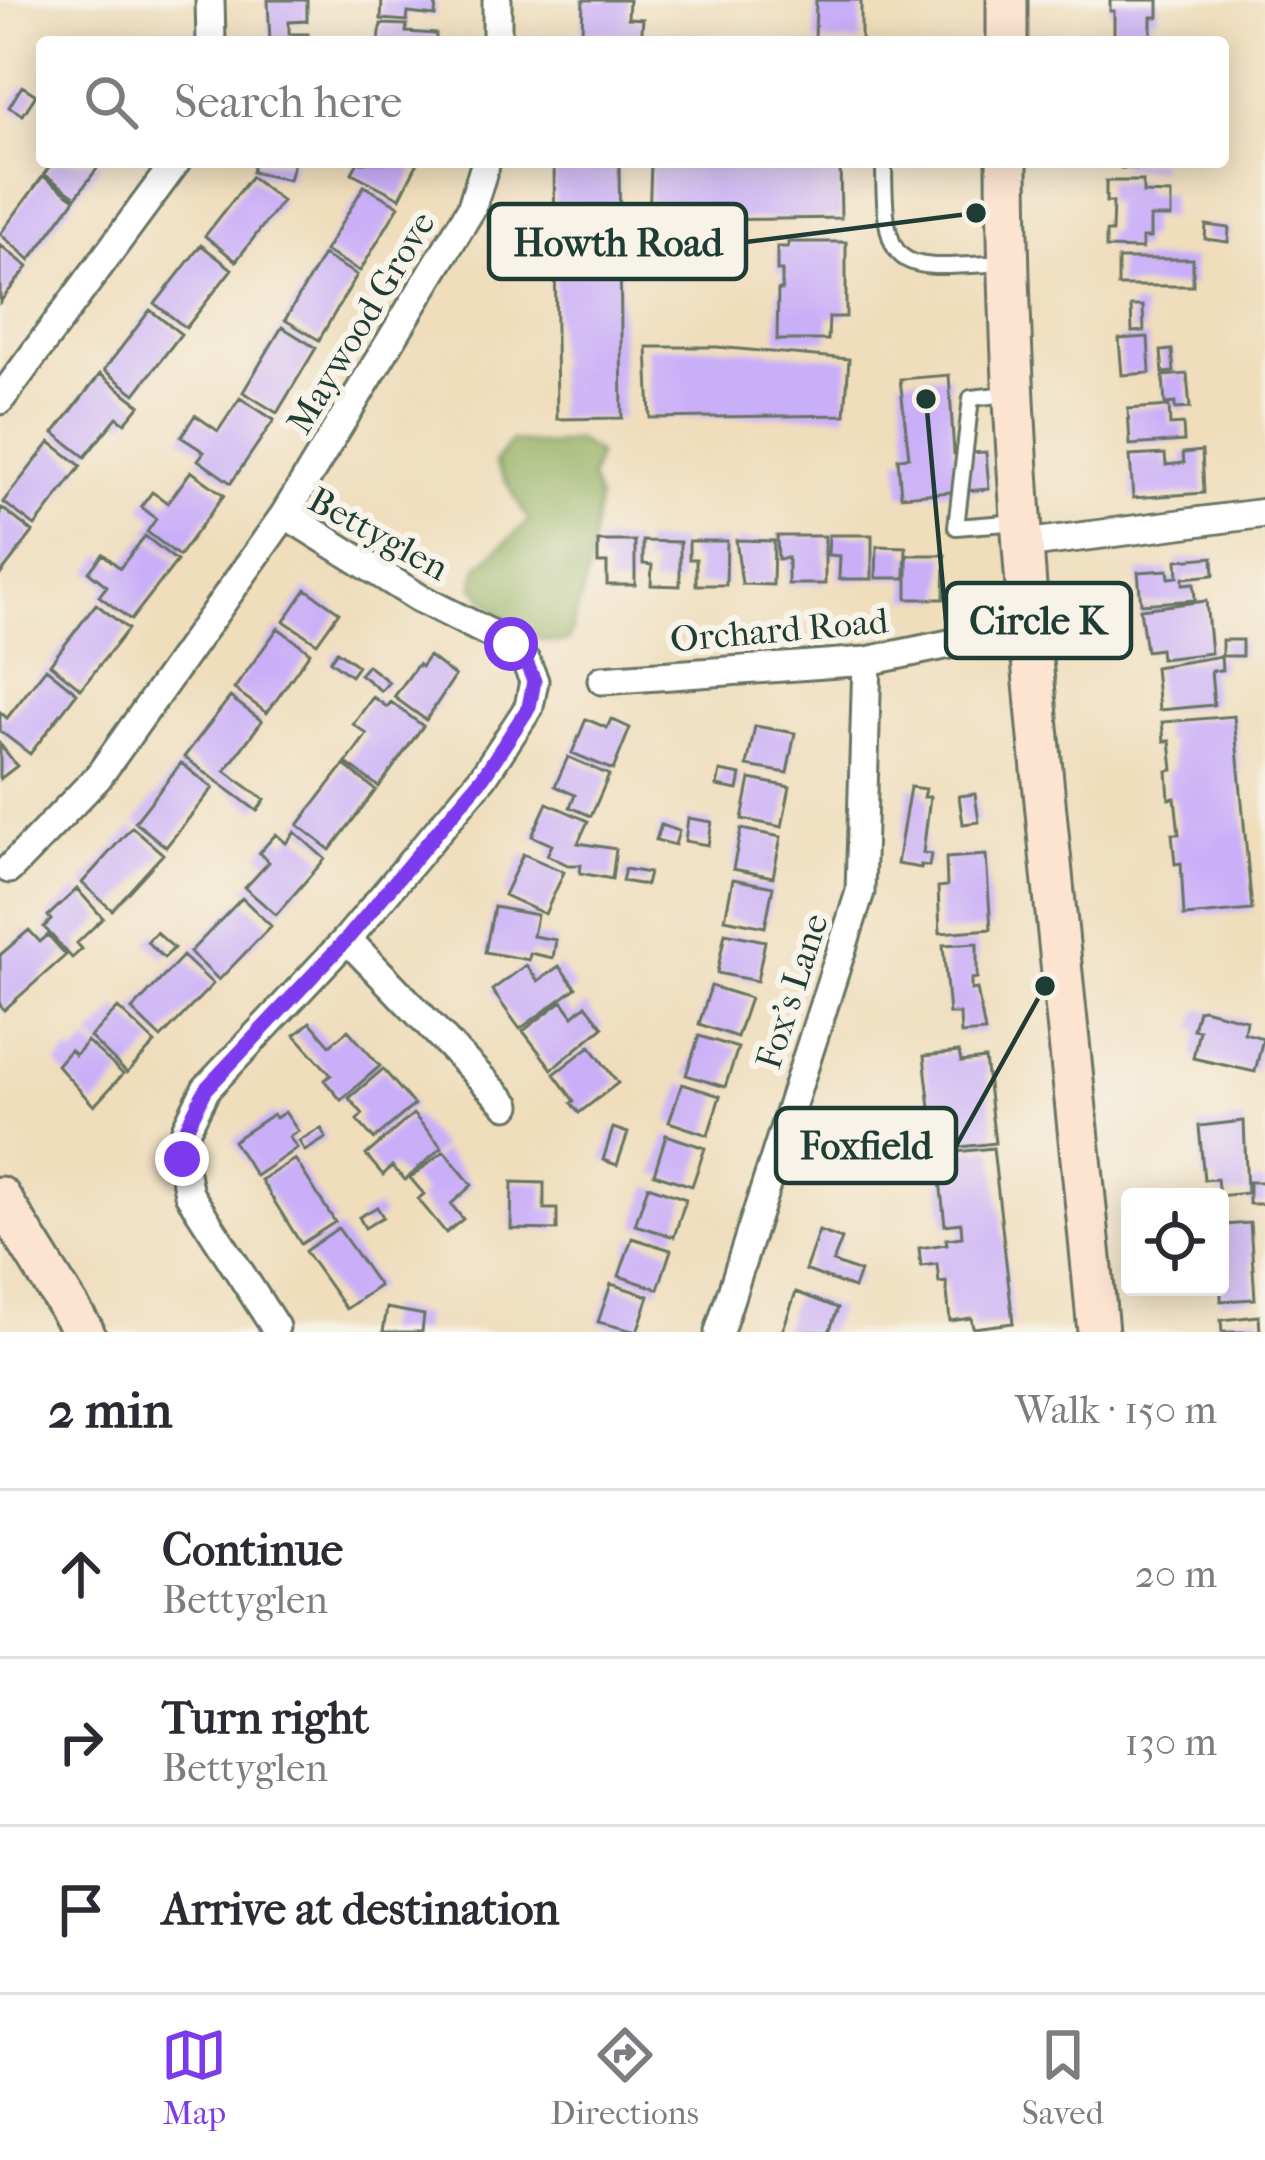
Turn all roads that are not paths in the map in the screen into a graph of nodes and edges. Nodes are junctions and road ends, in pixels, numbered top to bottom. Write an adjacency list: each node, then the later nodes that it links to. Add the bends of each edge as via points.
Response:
1 (210, 0): 4 (street)
2 (497, 0): 5 (street)
3 (1007, 0): 6 (main road)
4 (211, 36)
5 (497, 36)
6 (1007, 36)
7 (172, 168): 13 (street)
8 (484, 168): 15 (street, Maywood Grove, via 471,209)
9 (884, 168): 11 (lane, via 889,232 907,262)
10 (1007, 168): 11 (main road)
11 (1009, 263): 12 (main road)
12 (1016, 393): 16 (main road); 16 (lane, via 971,398 956,527)
13 (0, 400)
14 (1265, 513): 16 (street)
15 (285, 514): 20 (street, Bettyglen, via 98,777); 21 (street, Bettyglen, via 511,644 534,681 529,707 483,777)
16 (1025, 533): 17 (main road)
17 (1032, 627): 18 (street, Orchard Road); 27 (main road)
18 (868, 661): 19 (street, Orchard Road); 26 (street, Fox's Lane, via 860,892)
19 (602, 680)
20 (9, 868)
21 (347, 939): 22 (street); 24 (street, Bettyglen, via 206,1089 186,1129 189,1194)
22 (507, 1105)
23 (0, 1197): 25 (main road)
24 (275, 1327)
25 (84, 1332)
26 (719, 1332)
27 (1098, 1332)

